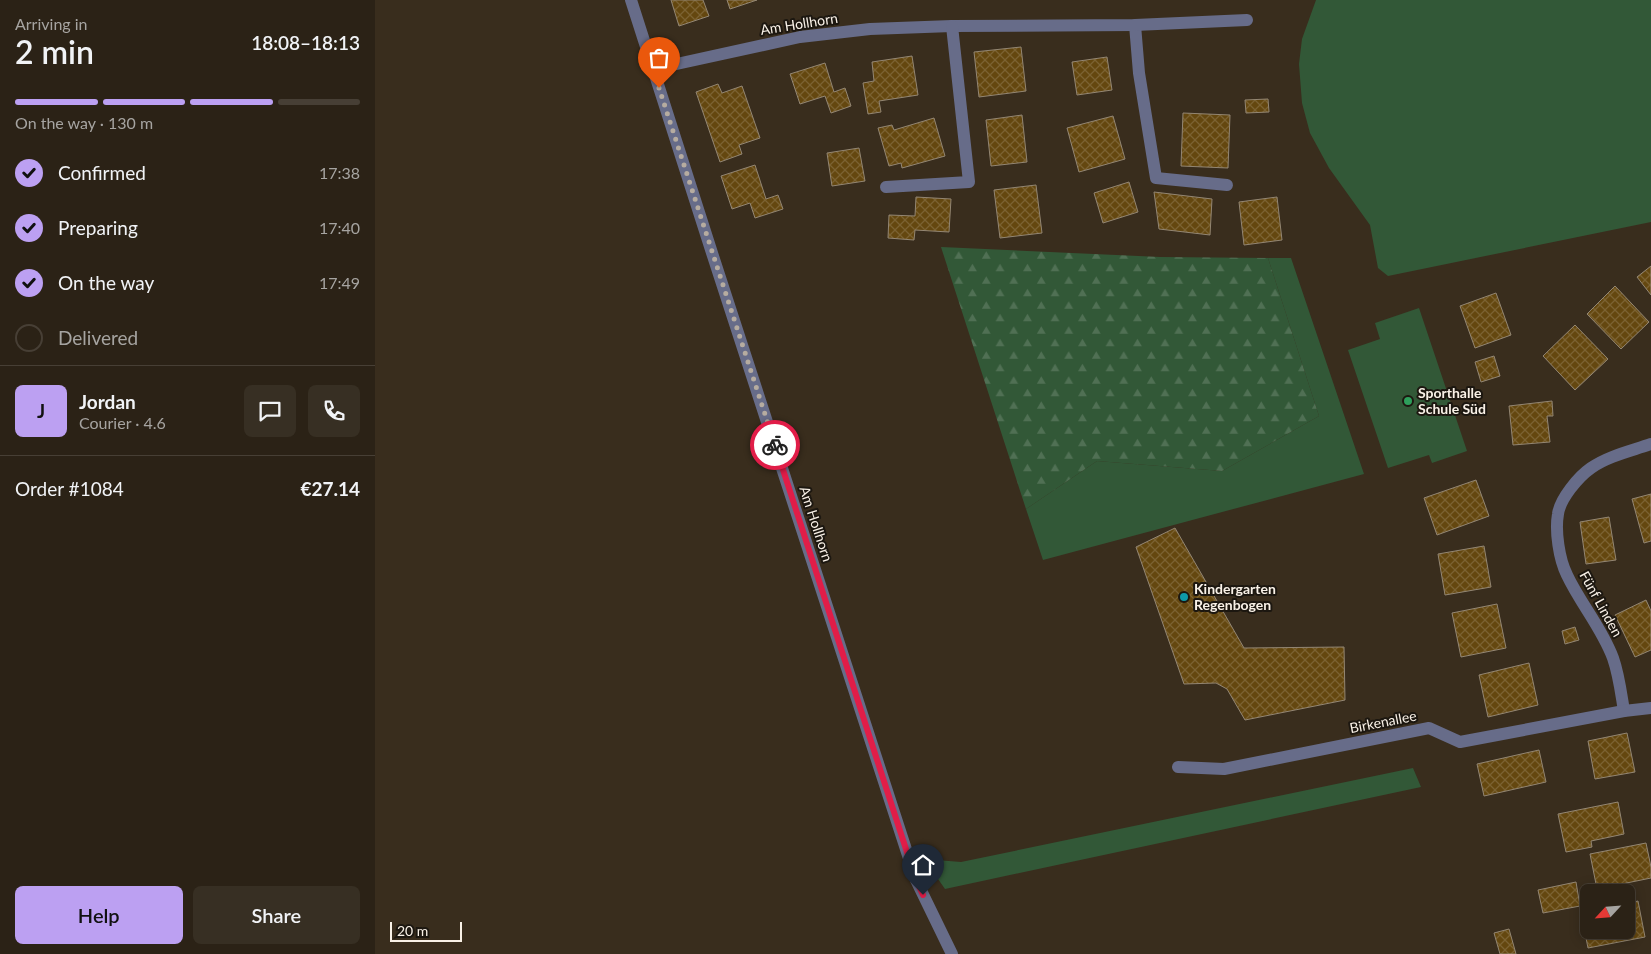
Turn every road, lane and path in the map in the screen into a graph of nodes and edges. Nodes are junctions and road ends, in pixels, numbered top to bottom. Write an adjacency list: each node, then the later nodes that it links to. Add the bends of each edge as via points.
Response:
1 (631, 0): 5 (street, Am Hollhorn)
2 (1247, 20): 3 (street, Am Hollhorn)
3 (1135, 25): 4 (street, Am Hollhorn); 6 (street, via 1156,178)
4 (952, 26): 5 (street, Am Hollhorn, via 870,29 800,37); 7 (street, via 969,182)
5 (653, 70): 12 (street, Am Hollhorn, via 916,880)
6 (1227, 185)
7 (886, 186)
8 (1651, 444): 10 (street, Fünf Linden, via 1590,469 1570,489 1558,513 1558,543 1565,572 1613,658)
9 (1651, 708): 10 (street, Birkenallee)
10 (1624, 711): 11 (street, Birkenallee, via 1460,742 1429,728 1224,769)
11 (1178, 768)
12 (952, 954)

